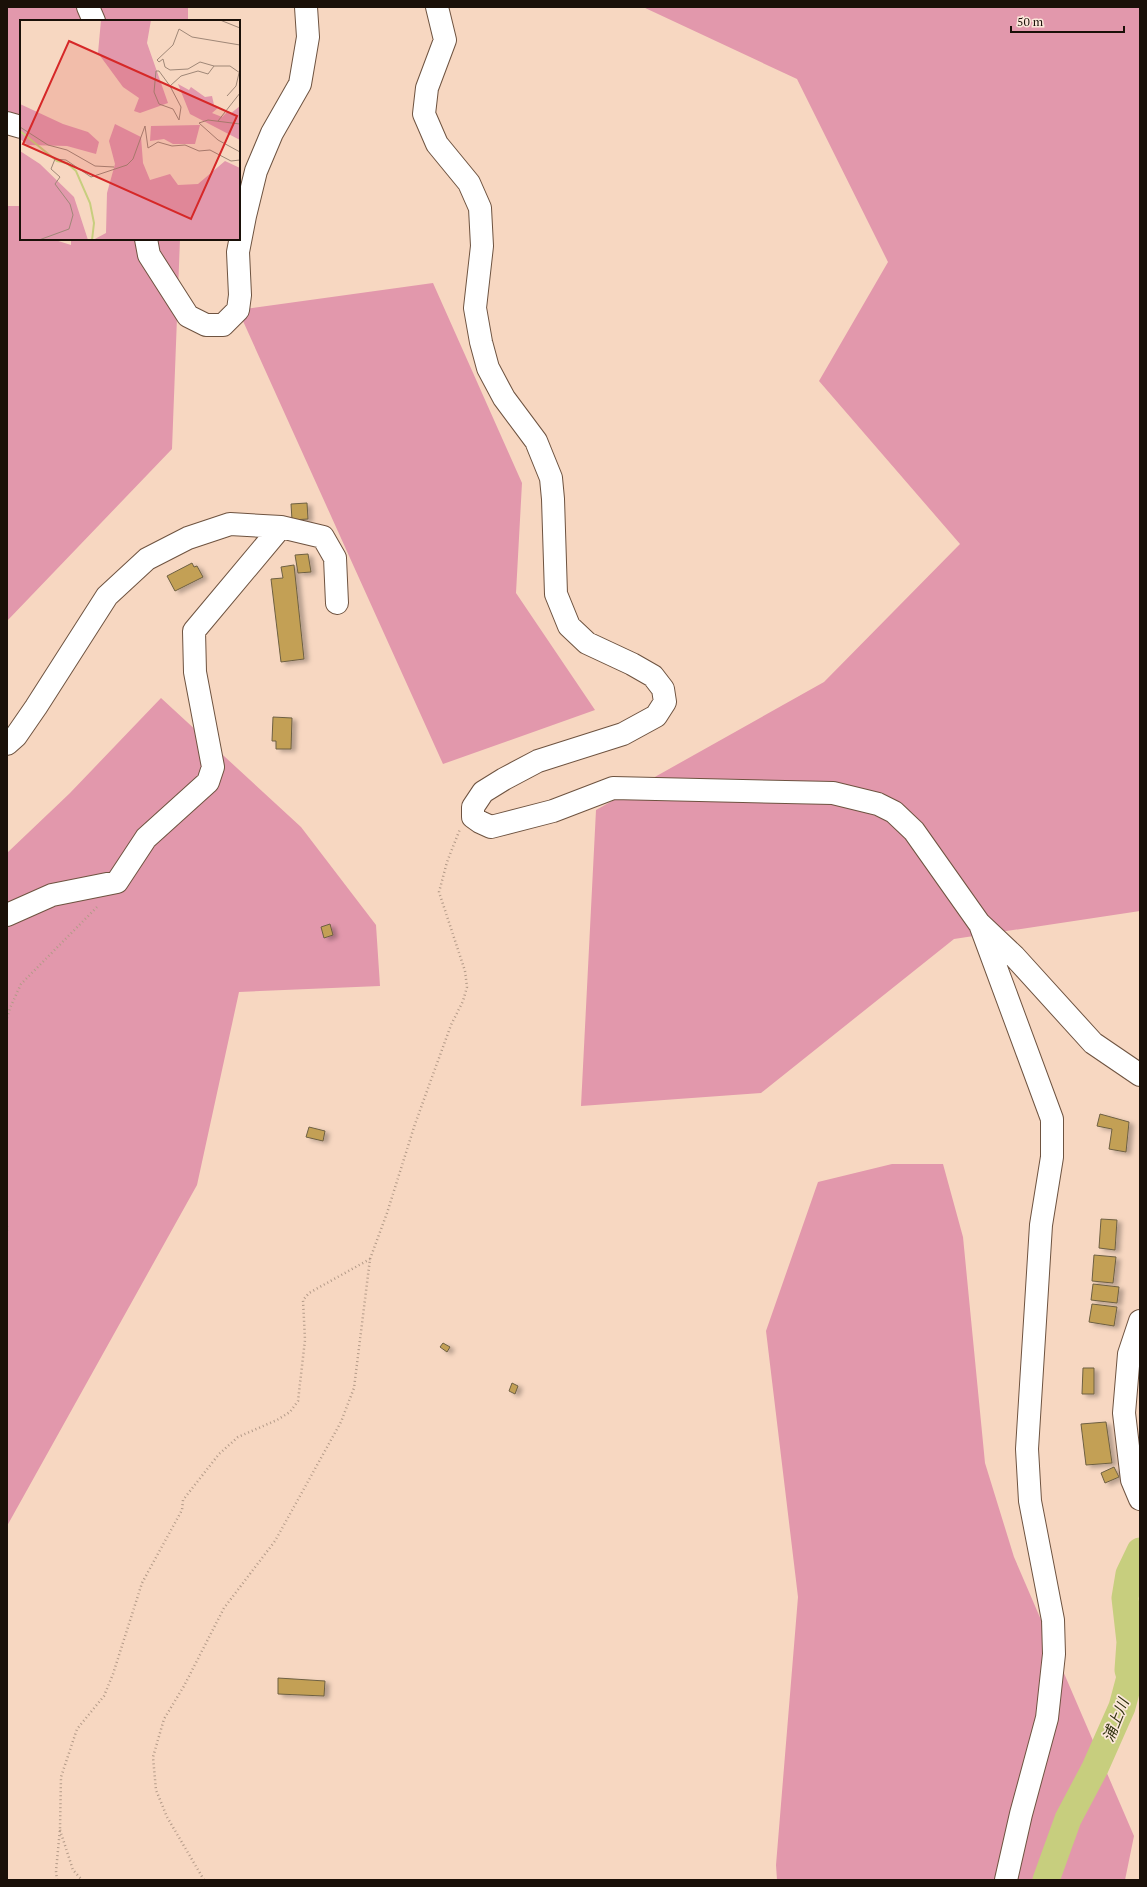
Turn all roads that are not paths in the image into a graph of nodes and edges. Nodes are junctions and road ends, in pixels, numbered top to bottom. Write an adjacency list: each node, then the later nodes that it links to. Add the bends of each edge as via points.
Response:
1 (88, 7): 4 (street)
2 (306, 7): 8 (street, via 308,37 300,84 272,133 256,171)
3 (437, 7): 14 (street, via 445,40 427,88 424,114 437,144 469,183 480,208 482,246 475,308 481,342 488,368 504,398 536,441 551,478 554,498 556,594 569,626 587,643 653,676 663,689 665,702 656,716 623,734 538,761 504,779 483,792 473,807 473,816 491,827 552,811 613,788 834,793 878,804 894,812 914,831)
4 (94, 20)
5 (7, 123): 6 (street)
6 (20, 127)
7 (146, 240): 9 (street, via 149,255 188,316 206,325 224,325 238,310)
8 (240, 240)
9 (240, 240)
10 (281, 527): 11 (street, via 323,537 335,558); 12 (street, via 230,524 188,538 147,559 107,596 36,707 16,736); 13 (street, via 194,631 195,672 213,767 208,782 146,838 117,882 52,895)
11 (337, 603)
12 (7, 744)
13 (7, 915)
14 (979, 923): 15 (street, via 1014,956 1093,1043); 18 (street, via 1052,1119 1052,1157 1041,1226 1028,1449 1030,1501 1052,1620 1054,1654 1047,1718)
15 (1140, 1075)
16 (1140, 1321): 17 (street, via 1129,1354 1124,1413 1132,1480)
17 (1140, 1499)
18 (1006, 1880)

